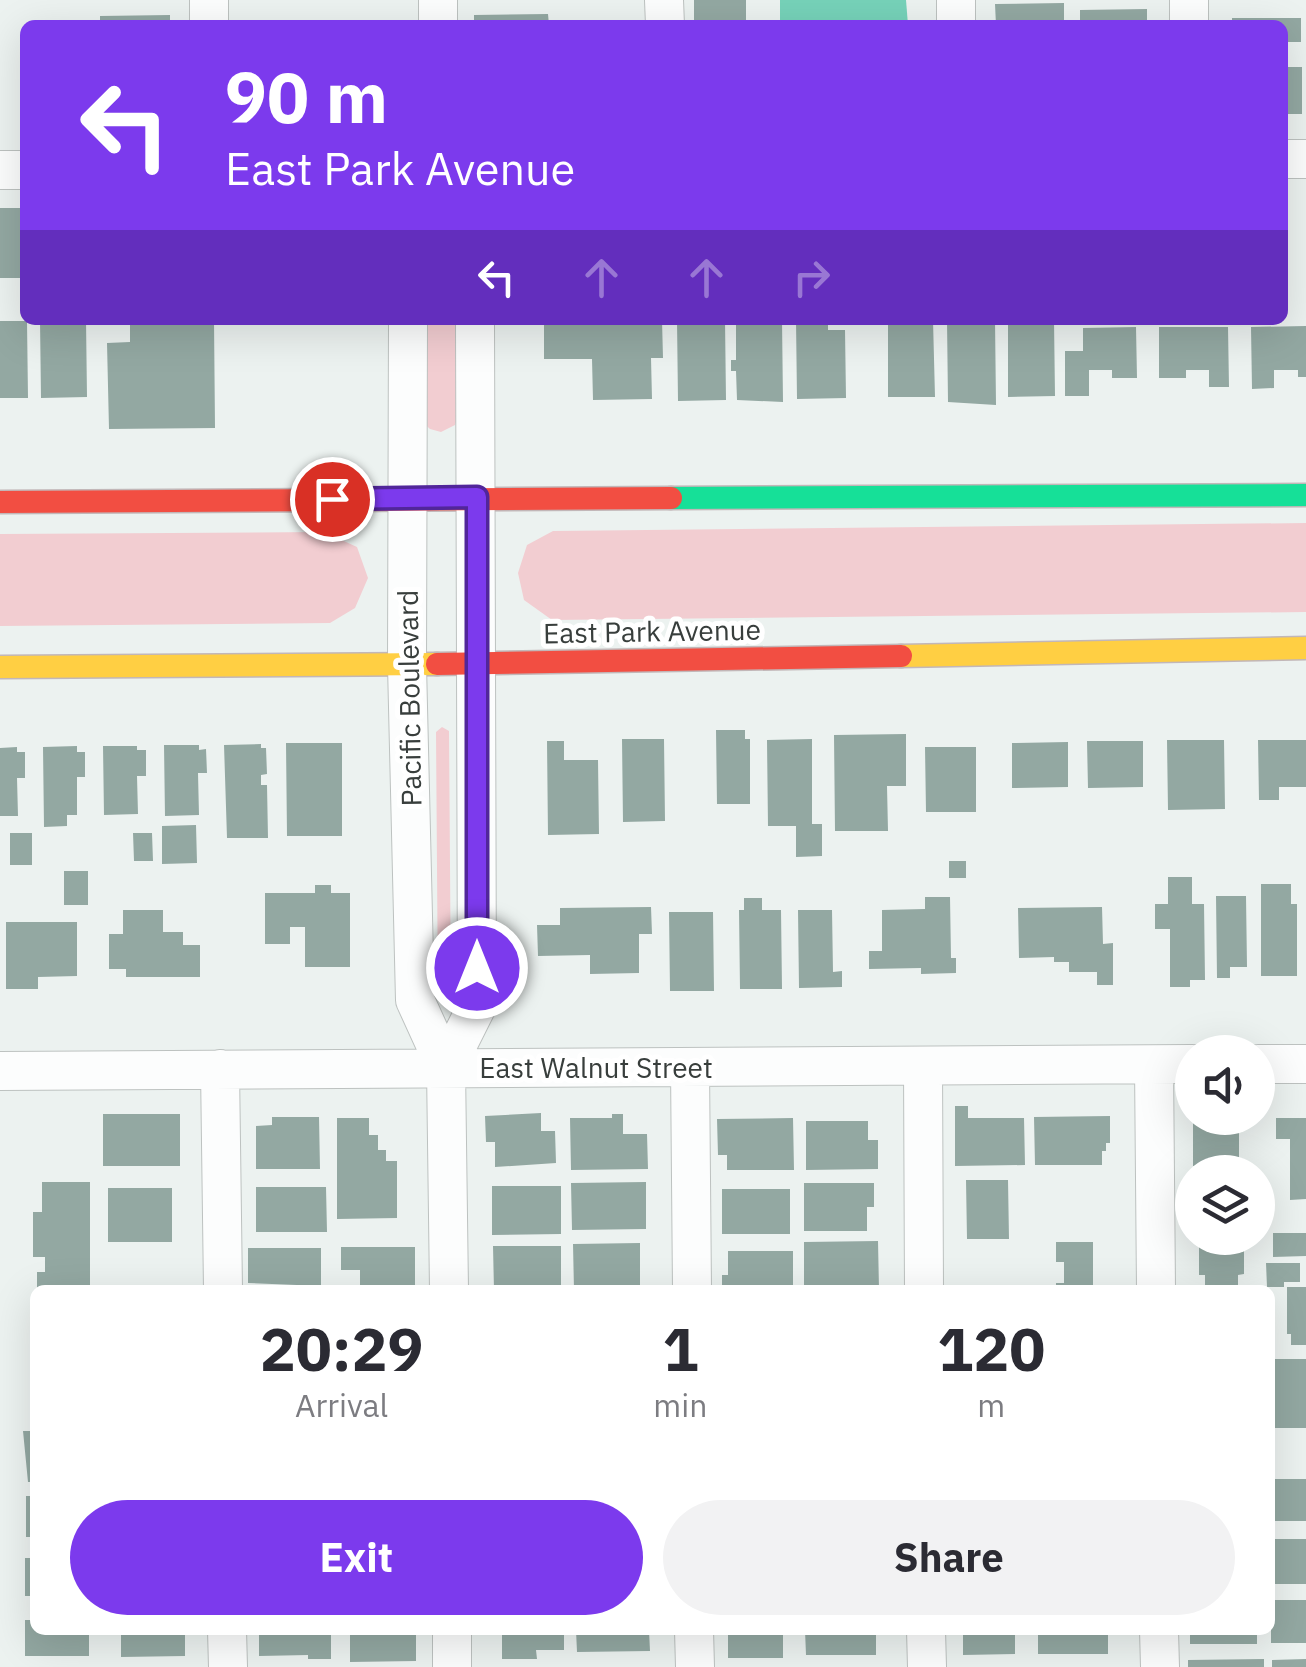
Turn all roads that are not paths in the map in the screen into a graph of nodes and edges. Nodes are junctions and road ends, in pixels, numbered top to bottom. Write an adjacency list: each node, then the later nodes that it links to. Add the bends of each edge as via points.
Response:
1 (408, 325): 5 (street, Pacific Boulevard)
2 (474, 325): 4 (street, Pacific Boulevard)
3 (1306, 494): 4 (highway)
4 (477, 497): 5 (highway); 8 (street, Pacific Boulevard)
5 (406, 498): 6 (highway); 9 (street, Pacific Boulevard)
6 (0, 502)
7 (1306, 648): 8 (highway, East Park Avenue)
8 (475, 664): 9 (highway, East Park Avenue); 17 (street, Pacific Boulevard, via 477,1006)
9 (408, 665): 10 (highway, East Park Avenue); 17 (street, Pacific Boulevard, via 414,1000)
10 (0, 667)
11 (1154, 1064): 12 (street, East Walnut Street); 15 (street, East Walnut Street); 24 (street)
12 (1175, 1064)
13 (1275, 1064): 14 (street)
14 (1306, 1064)
15 (923, 1066): 16 (street, East Walnut Street); 23 (street)
16 (690, 1067): 17 (street, East Walnut Street); 22 (street)
17 (446, 1068): 19 (street, East Walnut Street); 21 (street, Pacific Boulevard)
18 (0, 1070): 19 (street, East Walnut Street)
19 (220, 1070): 20 (street)
20 (223, 1285)
21 (449, 1285)
22 (692, 1285)
23 (924, 1285)
24 (1156, 1285)
25 (227, 1635): 30 (street)
26 (452, 1635): 31 (street)
27 (694, 1635): 32 (street)
28 (926, 1635): 33 (street)
29 (1160, 1635): 34 (street)
30 (228, 1667)
31 (452, 1667)
32 (695, 1667)
33 (927, 1667)
34 (1160, 1667)

